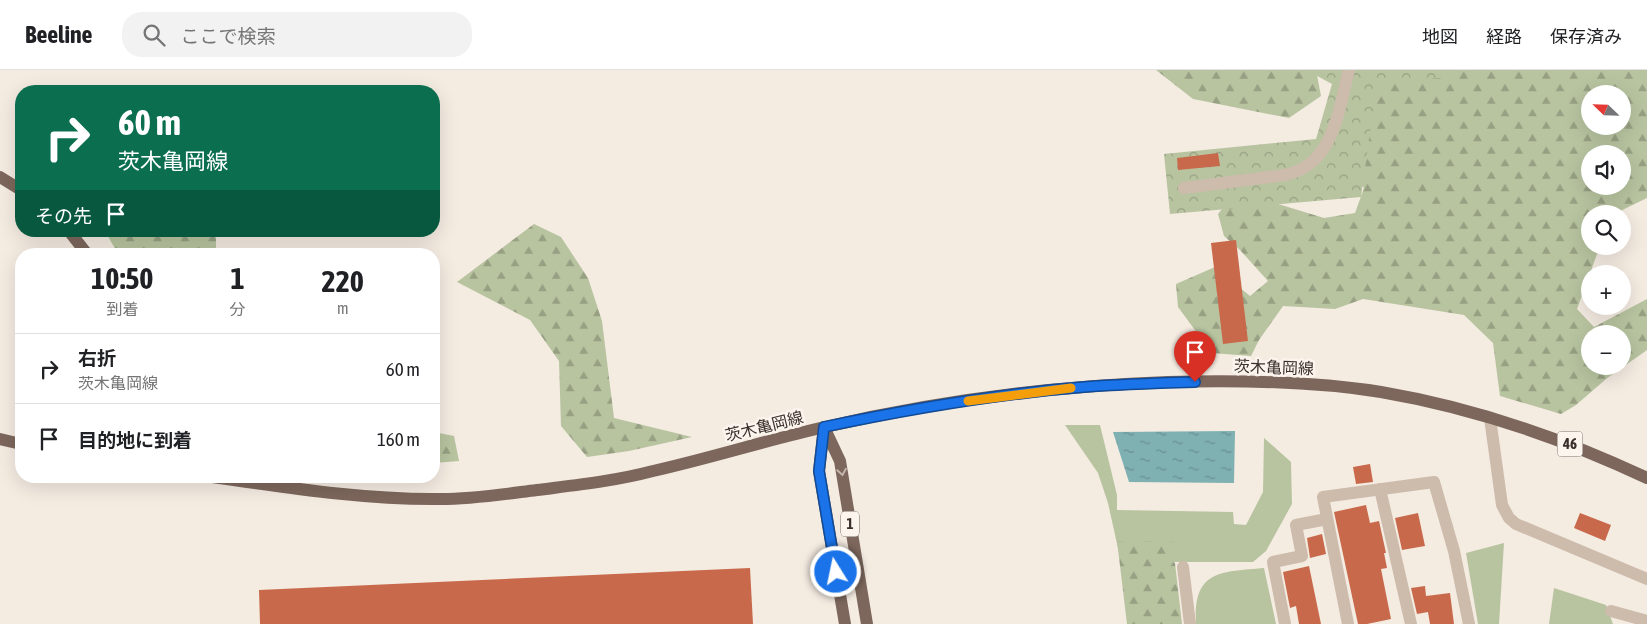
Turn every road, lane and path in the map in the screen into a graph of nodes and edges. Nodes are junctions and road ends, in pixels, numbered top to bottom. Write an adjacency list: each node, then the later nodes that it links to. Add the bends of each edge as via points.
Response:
1 (1350, 70): 4 (street, via 1332,133 1318,157 1308,166 1285,175)
2 (0, 177): 3 (main road)
3 (15, 186)
4 (1184, 188)
5 (74, 237): 6 (main road)
6 (82, 248)
7 (1490, 418): 8 (main road, 茨木亀岡線 / 46, via 1412,398 1348,388 1223,381 1046,390 942,404); 11 (main road, 茨木亀岡線 / 46, via 1562,441); 16 (street, via 1500,495 1509,518 1516,524)
8 (824, 427): 12 (main road, 茨木亀岡線 / 46, via 651,472 596,483 485,496 442,499 346,495); 19 (main road, 1, via 819,471); 20 (main road, 1, one-way to 20, via 840,461)
9 (0, 439): 10 (main road)
10 (15, 443)
11 (1647, 478)
12 (258, 483)
13 (1380, 489): 14 (street, via 1323,497); 24 (street); 25 (street, via 1434,482 1454,551)
14 (1327, 519): 22 (street, via 1296,526 1302,556 1273,562); 23 (street)
15 (1180, 576): 21 (street)
16 (1647, 580)
17 (1618, 616): 18 (street)
18 (1647, 621)
19 (845, 624)
20 (867, 624)
21 (1190, 624)
22 (1285, 624)
23 (1348, 624)
24 (1411, 624)
25 (1469, 624)

